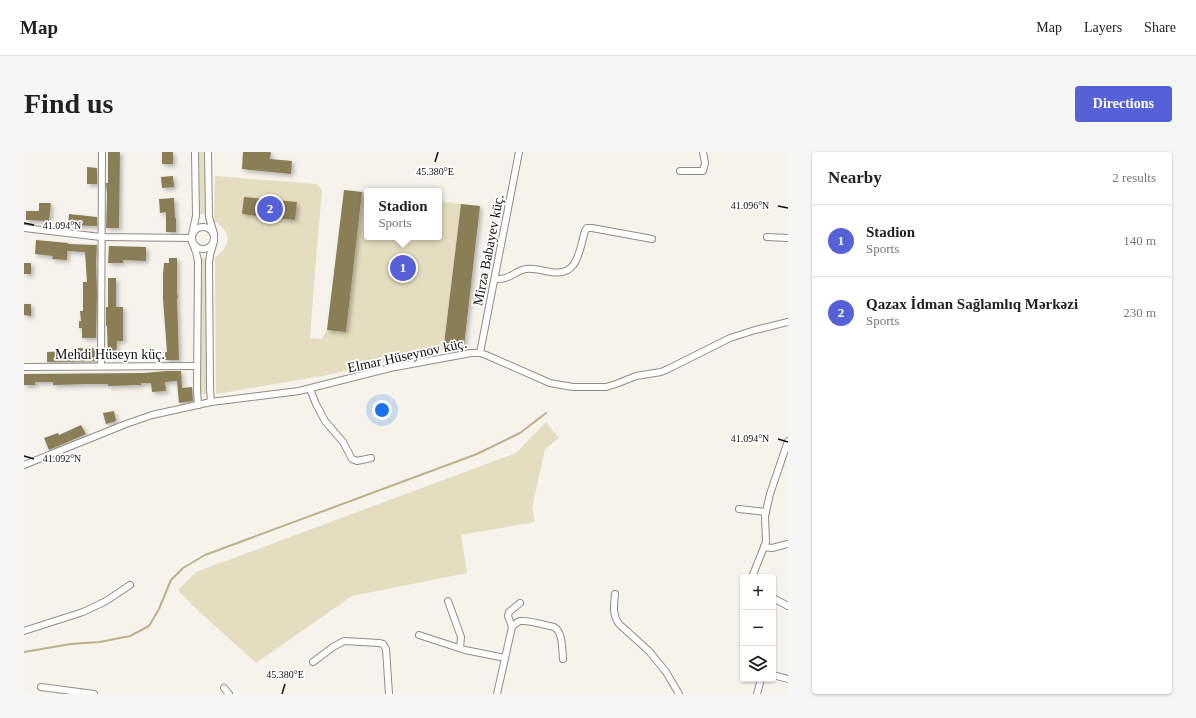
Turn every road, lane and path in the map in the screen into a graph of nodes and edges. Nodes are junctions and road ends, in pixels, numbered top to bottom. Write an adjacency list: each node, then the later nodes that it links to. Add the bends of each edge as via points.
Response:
1 (102, 152): 9 (street)
2 (195, 152): 11 (street, via 196,216)
3 (208, 152): 8 (street, via 209,217)
4 (519, 152): 15 (street, Mirzə Babayev küç.)
5 (703, 152): 6 (street, via 704,170)
6 (680, 171)
7 (24, 228): 9 (street)
8 (214, 234): 11 (street, via 208,228 201,227 197,228); 14 (street)
9 (101, 237): 11 (street); 18 (street)
10 (767, 237): 12 (street)
11 (192, 238): 14 (street, via 196,247 203,249 210,247); 19 (street, via 198,261)
12 (788, 238)
13 (652, 239): 15 (street, via 587,228 576,261 568,271 552,273 527,269 503,280)
14 (214, 241): 22 (street, via 209,263)
15 (495, 279): 17 (street, Mirzə Babayev küç.)
16 (788, 322): 17 (street, Elmar Hüseynov küç., via 730,338 661,372 636,376 597,388 550,383)
17 (480, 353): 21 (street, Elmar Hüseynov küç., via 413,363)
18 (101, 366): 19 (street, Mehdi Hüseyn küç.); 20 (street, Mehdi Hüseyn küç.)
19 (197, 366): 23 (street)
20 (24, 367)
21 (310, 389): 22 (street, Elmar Hüseynov küç., via 288,394); 25 (street, via 325,421 343,442 352,459 357,461)
22 (211, 402): 23 (street, Elmar Hüseynov küç.)
23 (198, 405): 26 (street, Elmar Hüseynov küç., via 152,415)
24 (788, 441): 28 (street)
25 (371, 458)
26 (24, 465)
27 (739, 509): 28 (street)
28 (766, 512): 30 (street)
29 (788, 544): 30 (street)
30 (764, 547): 31 (street)
31 (753, 574)
32 (130, 585): 39 (street, via 83,612)
33 (615, 594): 54 (street, via 613,608 619,624 666,672)
34 (776, 600): 37 (street)
35 (448, 601): 41 (street, via 460,637)
36 (520, 603): 38 (street, via 509,612)
37 (788, 606)
38 (512, 627): 42 (street); 43 (street, via 515,623 526,622 558,629)
39 (24, 631)
40 (420, 635): 41 (street)
41 (460, 648): 42 (street)
42 (505, 658): 53 (street)
43 (563, 659)
44 (313, 662): 52 (street, via 344,641 383,644 386,649)
45 (776, 676): 46 (street)
46 (788, 679)
47 (760, 682): 55 (street)
48 (41, 687): 50 (street)
49 (224, 688): 51 (street)
50 (94, 694)
51 (229, 694)
52 (389, 694)
53 (497, 694)
54 (678, 694)
55 (758, 694)

